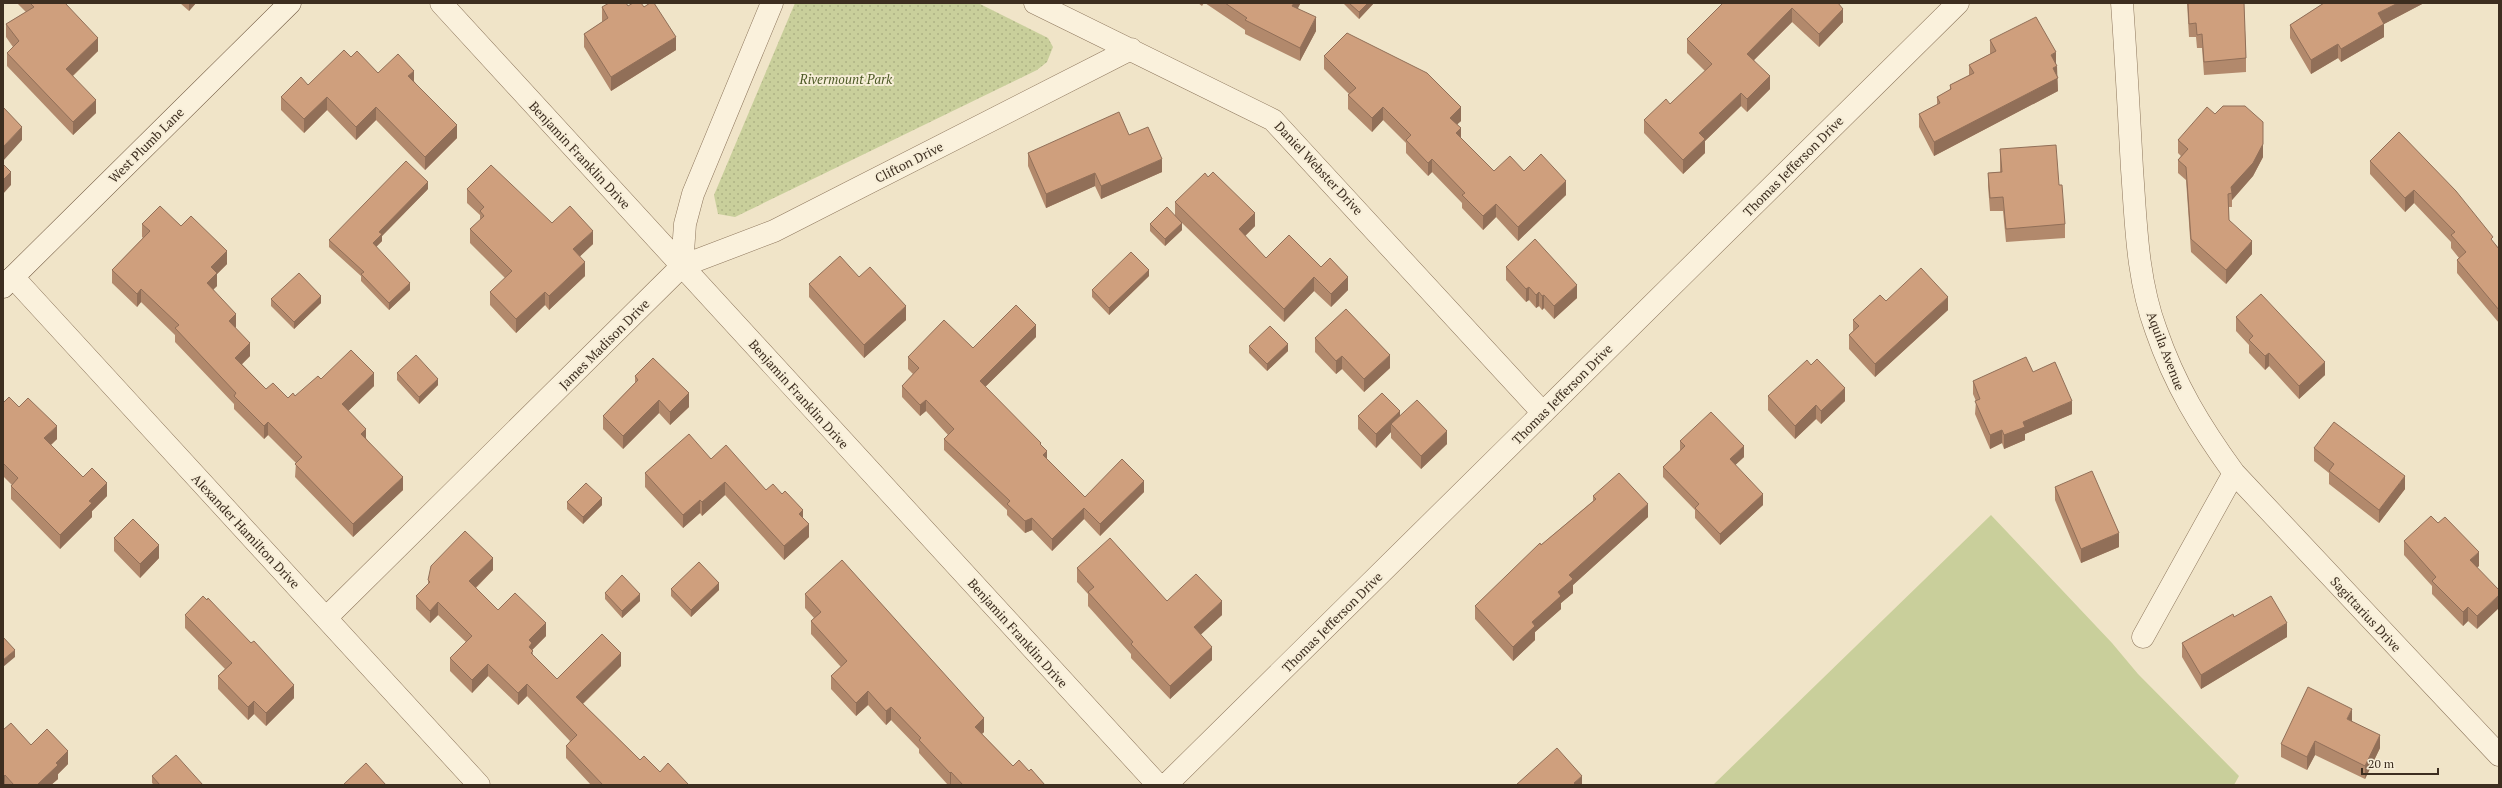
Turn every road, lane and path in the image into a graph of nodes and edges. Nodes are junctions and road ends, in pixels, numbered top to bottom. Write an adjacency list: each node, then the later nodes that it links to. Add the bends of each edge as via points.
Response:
1 (290, 3): 9 (street, West Plumb Lane)
2 (441, 3): 8 (street, Benjamin Franklin Drive)
3 (772, 3): 8 (street, via 693,194 685,224)
4 (1035, 3): 7 (street, Daniel Webster Drive)
5 (1958, 3): 10 (street, Thomas Jefferson Drive)
6 (2122, 3): 11 (street, Aquila Avenue, via 2136,232 2143,282 2155,329 2176,381 2201,427)
7 (1131, 49): 8 (street, Clifton Drive, via 774,231); 10 (street, Daniel Webster Drive, via 1273,120)
8 (682, 266): 12 (street, James Madison Drive); 16 (street, Benjamin Franklin Drive)
9 (8, 282): 12 (street, Alexander Hamilton Drive)
10 (1543, 413): 17 (street, Thomas Jefferson Drive)
11 (2234, 473): 13 (street); 14 (street, Sagittarius Drive)
12 (326, 618): 15 (street, Alexander Hamilton Drive)
13 (2143, 637)
14 (2499, 755)
15 (479, 785)
16 (1158, 785)
17 (1166, 785)

